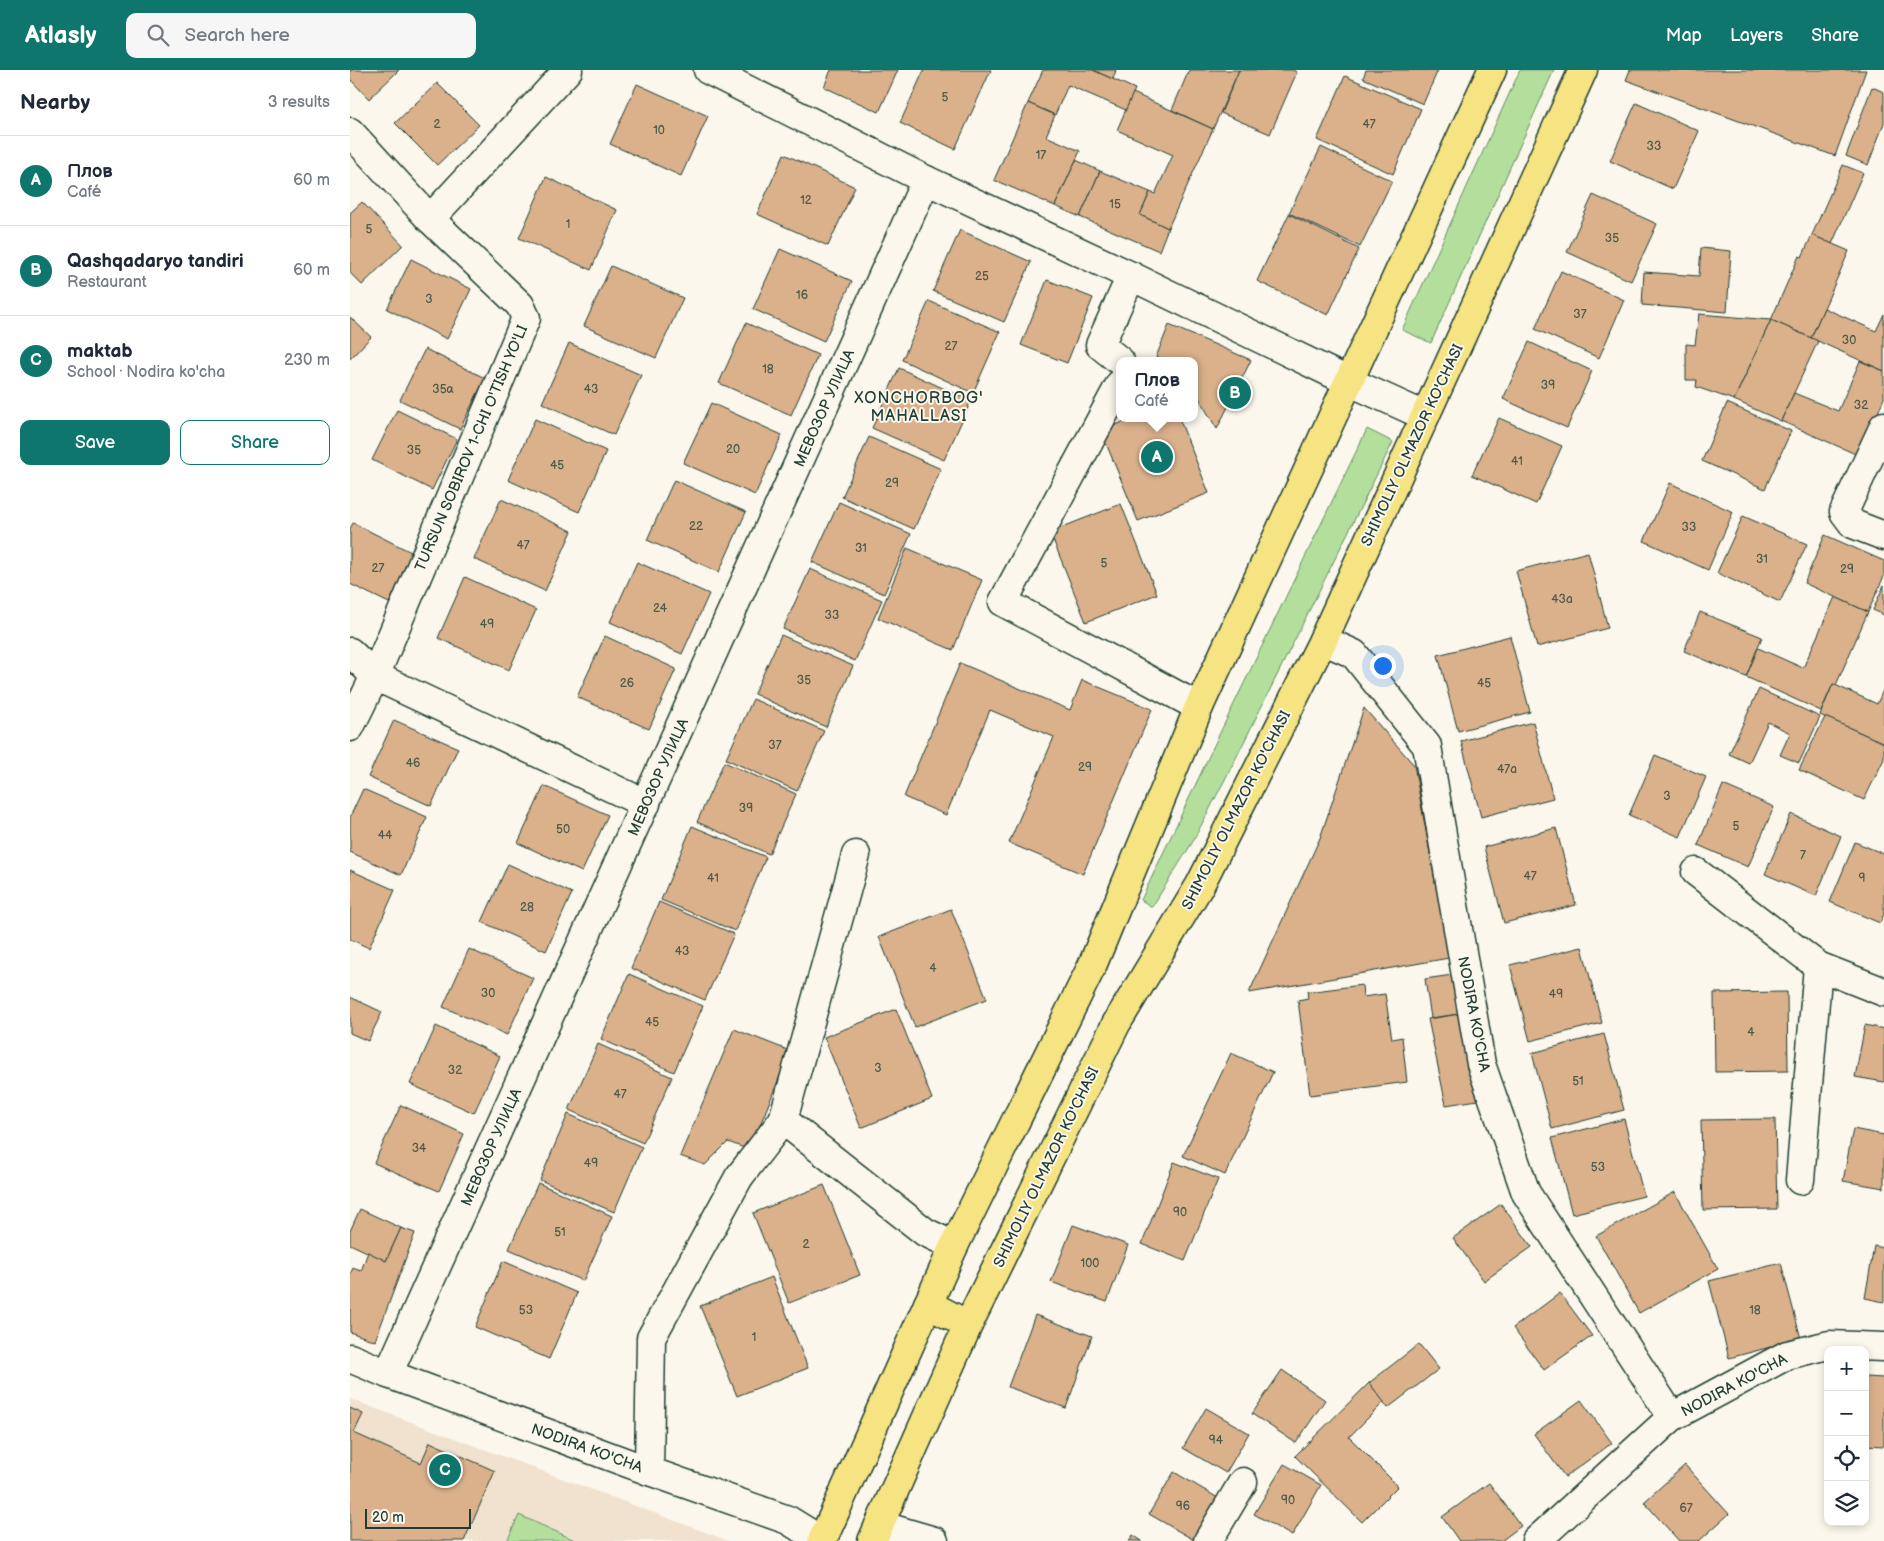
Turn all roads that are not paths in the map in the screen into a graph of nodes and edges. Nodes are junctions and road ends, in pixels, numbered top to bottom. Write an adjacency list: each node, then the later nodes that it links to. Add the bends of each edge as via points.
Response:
1 (568, 70): 7 (street)
2 (708, 70): 6 (street)
3 (1492, 70): 10 (main road)
4 (1583, 70): 12 (main road, SHIMOLIY OLMAZOR KO'CHASI)
5 (350, 132): 7 (street, TURSUN SOBIROV 1-CHI O'TISH YO'LI)
6 (926, 180): 8 (street); 20 (street, МЕВОЗОР УЛИЦА)
7 (430, 218): 17 (street, TURSUN SOBIROV 1-CHI O'TISH YO'LI, via 520,305 526,318)
8 (1131, 276): 9 (street, via 1100,345); 10 (street)
9 (1116, 358)
10 (1348, 381): 12 (street); 18 (main road)
11 (1116, 391): 18 (street, via 1003,602)
12 (1425, 416): 15 (main road, SHIMOLIY OLMAZOR KO'CHASI)
13 (1884, 426): 14 (street, via 1844,512 1853,524)
14 (1884, 536)
15 (1323, 640): 29 (main road, SHIMOLIY OLMAZOR KO'CHASI, via 1200,885 1116,1024); 33 (street, NODIRA KO'CHA, via 1354,654 1427,746 1481,1064 1526,1193)
16 (350, 652): 17 (street)
17 (375, 676): 19 (street, TURSUN SOBIROV 1-CHI O'TISH YO'LI); 20 (street)
18 (1199, 707): 27 (main road, via 1092,966)
19 (350, 727)
20 (646, 804): 32 (street, МЕВОЗОР УЛИЦА)
21 (856, 855): 25 (street)
22 (1696, 872): 23 (street)
23 (1818, 966): 24 (street); 26 (street)
24 (1884, 992)
25 (783, 1120): 27 (street, via 925,1232); 34 (street, via 739,1177 651,1338)
26 (1800, 1180)
27 (954, 1246): 28 (main road)
28 (928, 1304): 29 (main road); 37 (main road)
29 (968, 1325): 36 (main road, SHIMOLIY OLMAZOR KO'CHASI)
30 (1884, 1347): 33 (street, NODIRA KO'CHA, via 1829,1345 1787,1355)
31 (350, 1358): 32 (street, NODIRA KO'CHA)
32 (388, 1374): 34 (street, NODIRA KO'CHA)
33 (1672, 1417): 40 (street, NODIRA KO'CHA)
34 (650, 1471): 37 (street, NODIRA KO'CHA, via 788,1520)
35 (1243, 1482): 39 (street)
36 (876, 1533): 38 (street)
37 (822, 1541)
38 (934, 1541)
39 (1208, 1541)
40 (1536, 1541)

